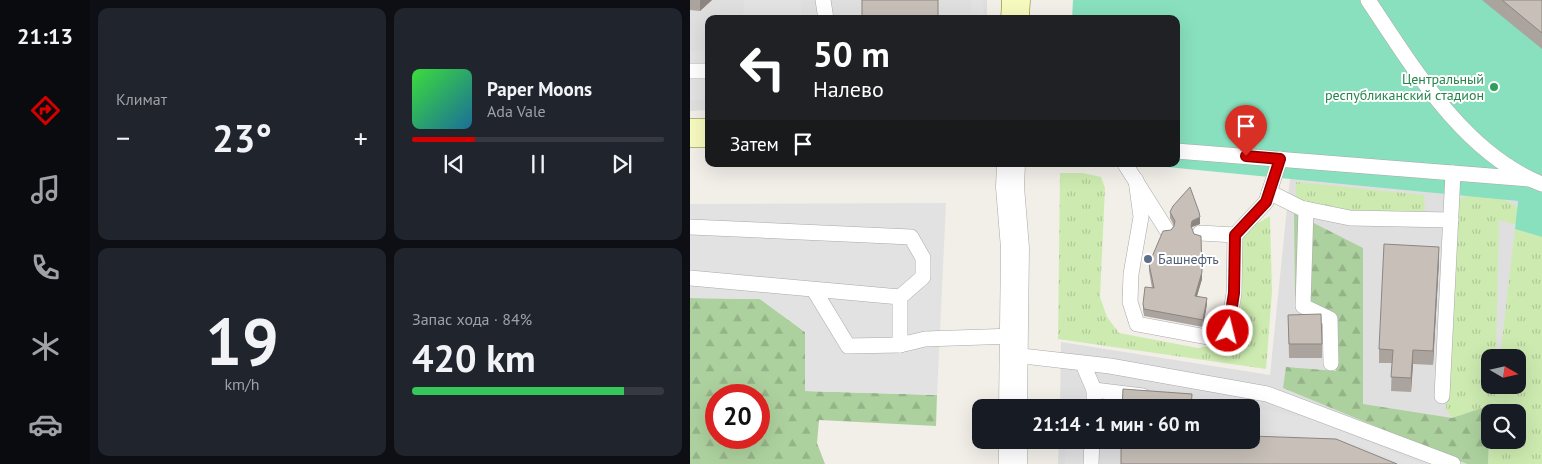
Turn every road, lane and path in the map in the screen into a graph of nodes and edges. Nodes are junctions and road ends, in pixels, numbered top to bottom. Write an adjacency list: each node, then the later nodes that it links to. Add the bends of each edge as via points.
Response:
1 (823, 0): 4 (lane)
2 (1016, 0): 5 (main road)
3 (1368, 0): 16 (lane, via 1430,91 1466,131 1503,162)
4 (825, 15)
5 (1016, 15)
6 (690, 71): 7 (lane)
7 (705, 71)
8 (690, 133): 9 (main road)
9 (705, 133)
10 (1180, 151): 11 (lane)
11 (1280, 159): 14 (lane); 17 (lane)
12 (1011, 167): 28 (street, via 1015,248)
13 (1127, 167): 15 (lane)
14 (1453, 173): 16 (lane); 19 (lane)
15 (1136, 180): 21 (lane); 23 (lane, via 1141,217 1131,274 1130,302 1137,324 1207,337 1228,331 1234,293)
16 (1536, 181)
17 (1269, 192): 18 (lane); 23 (lane, via 1266,202)
18 (1306, 209): 19 (lane, via 1350,218); 29 (lane, via 1303,306 1330,318)
19 (1451, 220): 32 (lane)
20 (690, 227): 26 (lane, via 911,237 923,258 923,276)
21 (1166, 229)
22 (1200, 233): 23 (lane)
23 (1235, 235)
24 (690, 278): 25 (lane)
25 (814, 290): 26 (lane); 27 (lane, via 848,346)
26 (900, 297): 27 (lane)
27 (900, 345): 28 (lane, via 925,338)
28 (1014, 346): 30 (lane); 34 (street)
29 (1331, 363)
30 (1083, 364): 31 (lane); 40 (lane, via 1267,394)
31 (1094, 390): 33 (lane); 35 (lane)
32 (1442, 396)
33 (1162, 398)
34 (1014, 399)
35 (1094, 399)
36 (1013, 449): 38 (street)
37 (1092, 449): 39 (lane)
38 (1012, 464)
39 (1091, 464)
40 (1454, 464)

